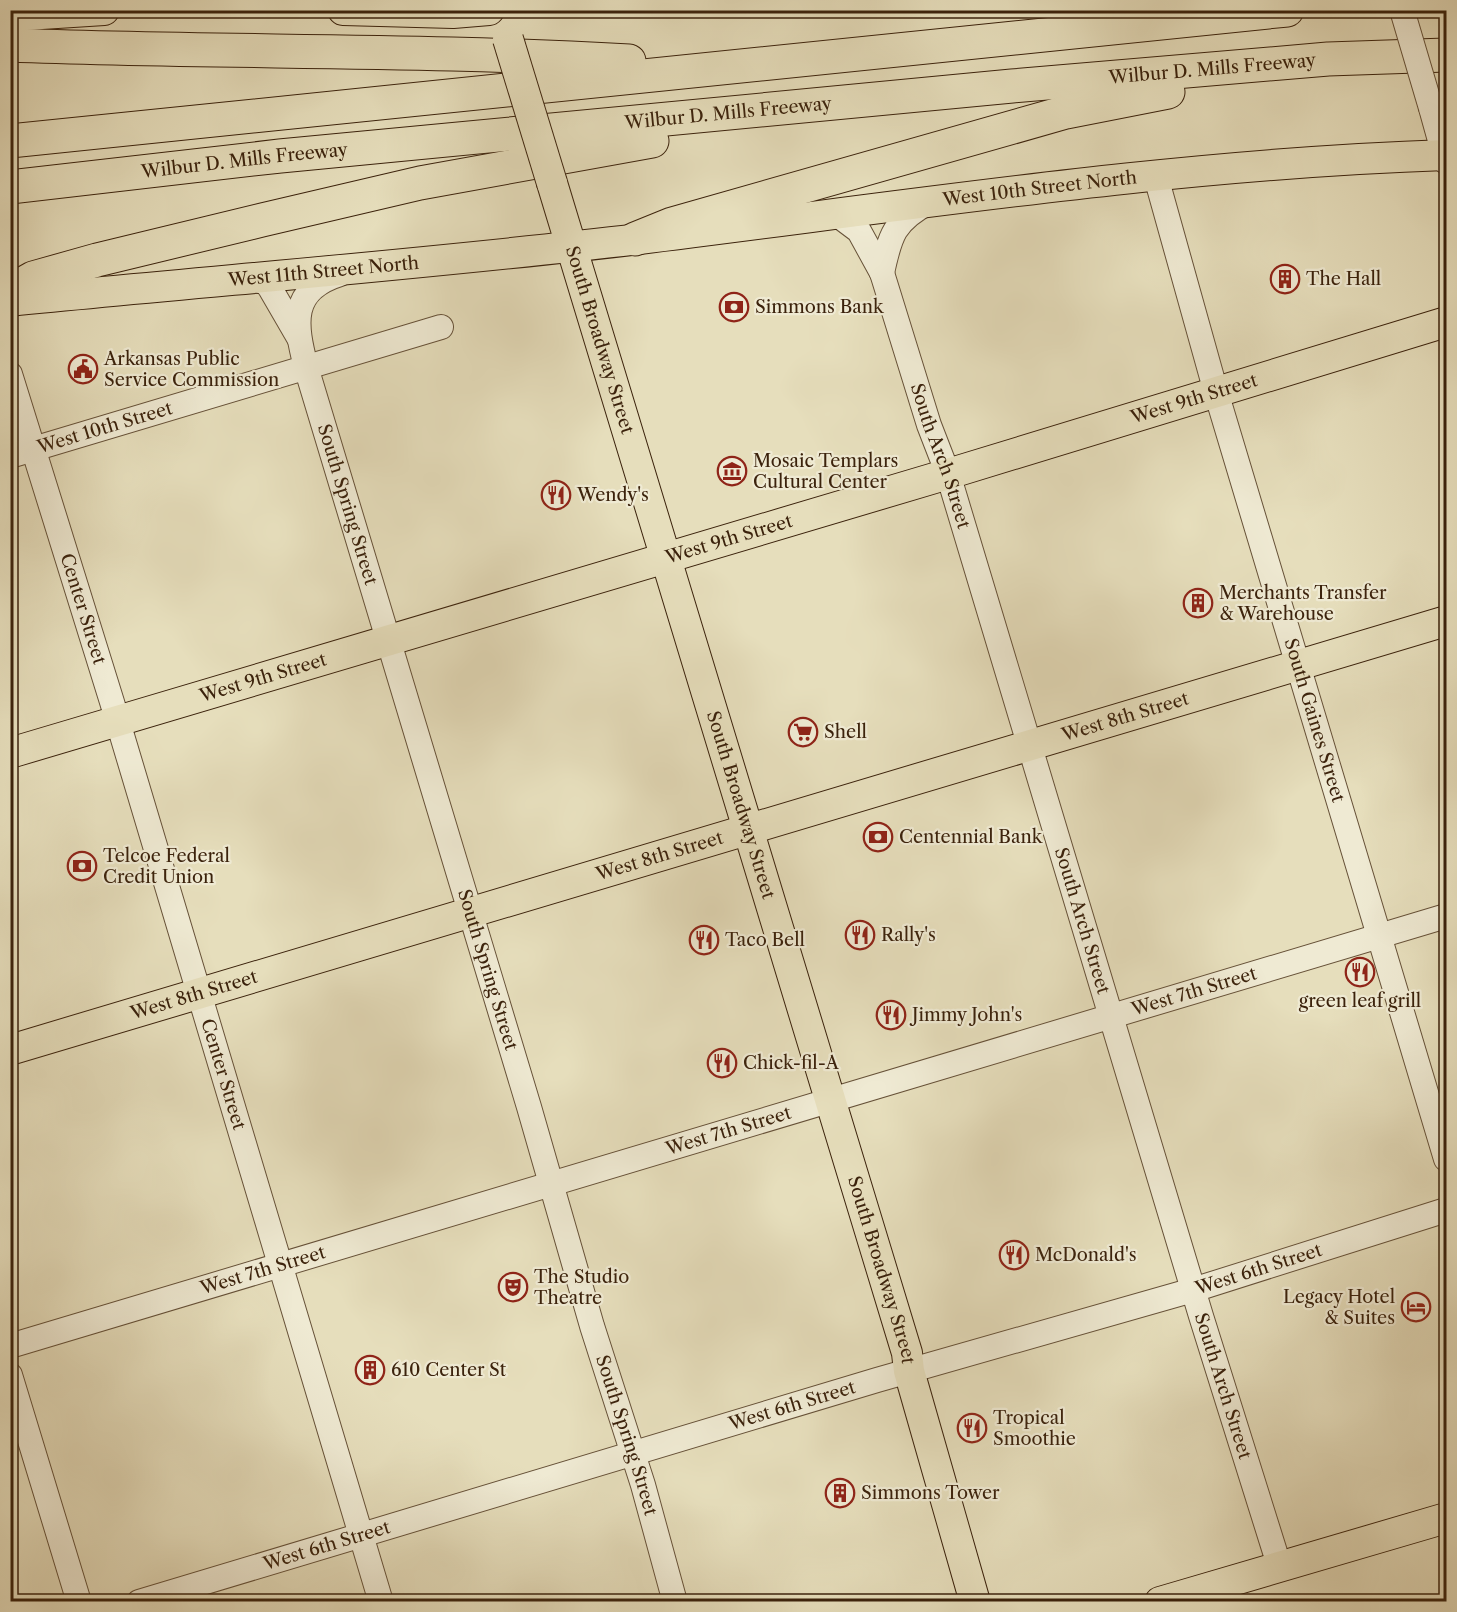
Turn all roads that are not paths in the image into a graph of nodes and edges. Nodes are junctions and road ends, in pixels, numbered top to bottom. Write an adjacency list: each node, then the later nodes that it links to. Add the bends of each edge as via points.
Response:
1 (104, 10): 8 (main road)
2 (343, 10): 7 (main road)
3 (489, 10): 7 (main road)
4 (500, 10): 21 (main road, South Broadway Street, bridge)
5 (1287, 10): 12 (highway)
6 (1402, 10): 15 (street, bridge)
7 (406, 11)
8 (10, 16)
9 (10, 45): 12 (highway, via 555,57)
10 (1446, 55): 11 (highway, Wilbur D. Mills Freeway)
11 (1328, 59): 13 (highway, Wilbur D. Mills Freeway); 20 (highway, via 1066,112 672,224)
12 (723, 67): 14 (highway)
13 (896, 97): 17 (highway, Wilbur D. Mills Freeway, via 280,156); 25 (highway, via 420,183 97,260 33,278)
14 (10, 141)
15 (1446, 157): 16 (main road, West 10th Street North, via 1299,162)
16 (1156, 177): 18 (main road, West 10th Street North); 32 (street, South Gaines Street)
17 (10, 187)
18 (930, 201): 19 (main road, West 10th Street North); 23 (street, South Arch Street, via 909,213 894,229)
19 (835, 213): 20 (main road, West 10th Street North); 23 (street, South Arch Street, via 859,231)
20 (635, 239): 21 (main road, West 11th Street North)
21 (571, 245): 22 (main road, West 11th Street North); 36 (main road, South Broadway Street)
22 (368, 266): 24 (main road, West 11th Street North); 29 (street, South Spring Street, via 324,279 312,288 300,304)
23 (882, 273): 35 (street, South Arch Street)
24 (249, 278): 26 (main road, West 11th Street North); 29 (street, South Spring Street, via 266,283)
25 (10, 291)
26 (10, 301)
27 (1446, 322): 32 (main road, West 9th Street)
28 (441, 327): 30 (street, West 10th Street)
29 (299, 338): 30 (street, South Spring Street)
30 (306, 367): 33 (street, West 10th Street); 38 (street, South Spring Street)
31 (10, 374): 33 (street, Center Street)
32 (1216, 392): 35 (main road, West 9th Street); 39 (street, South Gaines Street)
33 (34, 449): 34 (street, West 10th Street); 40 (street, Center Street)
34 (10, 456)
35 (948, 474): 36 (main road, West 9th Street); 41 (street, South Arch Street)
36 (666, 558): 38 (main road, West 9th Street); 43 (main road, South Broadway Street)
37 (1446, 621): 39 (main road, West 8th Street)
38 (388, 640): 40 (main road, West 9th Street); 44 (street, South Spring Street)
39 (1299, 665): 41 (main road, West 8th Street); 46 (street, South Gaines Street)
40 (117, 721): 42 (main road, West 9th Street); 47 (street, Center Street)
41 (1029, 745): 43 (main road, West 8th Street); 48 (street, South Arch Street)
42 (10, 753)
43 (748, 830): 44 (main road, West 8th Street); 50 (main road, South Broadway Street)
44 (470, 913): 47 (main road, West 8th Street); 52 (street, South Spring Street)
45 (1446, 916): 46 (street, West 7th Street)
46 (1380, 936): 48 (street, West 7th Street); 51 (street, South Gaines Street)
47 (198, 993): 49 (main road, West 8th Street); 54 (street, Center Street)
48 (1110, 1017): 50 (street, West 7th Street); 55 (street, South Arch Street)
49 (10, 1050)
50 (830, 1100): 52 (street, West 7th Street); 57 (main road, South Broadway Street, via 907,1353)
51 (1446, 1159)
52 (552, 1184): 54 (street, West 7th Street); 59 (street, South Spring Street)
53 (1446, 1210): 55 (street, West 6th Street)
54 (280, 1266): 56 (street, West 7th Street); 61 (street, Center Street)
55 (1193, 1290): 57 (street, West 6th Street); 62 (street, South Arch Street)
56 (10, 1346)
57 (909, 1371): 59 (street, West 6th Street); 67 (main road, South Broadway Street)
58 (10, 1375): 63 (street)
59 (632, 1454): 61 (street, West 6th Street); 66 (street, South Spring Street)
60 (1446, 1518): 62 (main road)
61 (361, 1535): 64 (street, West 6th Street); 65 (street, Center Street)
62 (1280, 1568): 68 (main road)
63 (79, 1602)
64 (139, 1602)
65 (381, 1602)
66 (675, 1602)
67 (975, 1602)
68 (1160, 1602)

